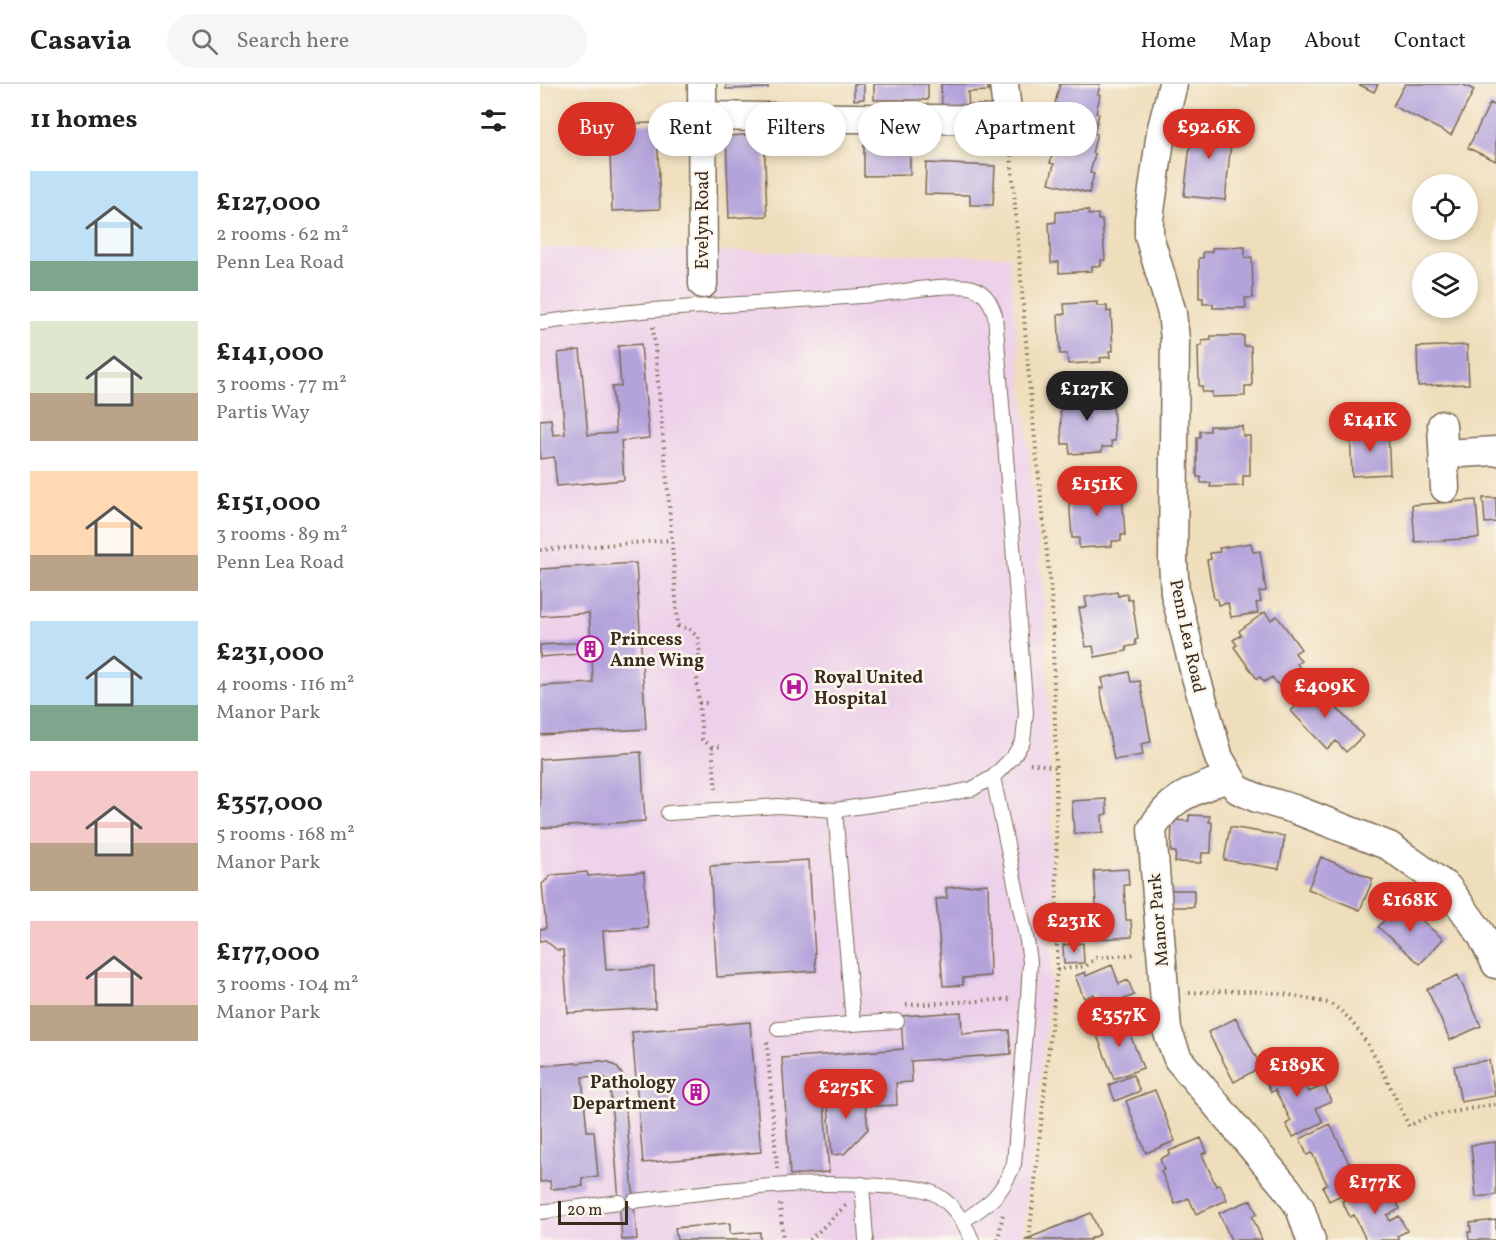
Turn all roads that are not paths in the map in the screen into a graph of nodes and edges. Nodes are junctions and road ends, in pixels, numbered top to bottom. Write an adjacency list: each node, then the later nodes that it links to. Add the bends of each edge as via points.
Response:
1 (702, 84): 4 (street, Evelyn Road)
2 (1004, 84): 5 (street, via 1008,120)
3 (1173, 84): 14 (street, Penn Lea Road, via 1161,132 1149,236 1172,314 1175,339 1175,592 1219,758)
4 (701, 102)
5 (733, 116)
6 (701, 156): 7 (street, Evelyn Road)
7 (703, 284)
8 (540, 323): 13 (lane, via 651,310 952,286 973,288 990,300 995,315 1026,713 1023,741)
9 (1442, 425): 11 (street)
10 (1496, 451): 11 (street)
11 (1444, 454): 12 (street)
12 (1445, 488)
13 (993, 777): 15 (lane, via 972,789); 25 (lane, via 1027,941 1028,998 1014,1164 993,1201)
14 (1229, 777): 17 (street, Penn Lea Road, via 1237,789 1257,798 1389,846 1448,888 1481,934); 28 (street, Manor Park, via 1177,798 1152,829 1167,1030 1178,1059 1288,1190 1300,1208)
15 (836, 810): 16 (lane, via 778,806); 19 (lane)
16 (668, 813)
17 (1496, 964)
18 (897, 1021): 19 (lane)
19 (853, 1023): 20 (lane)
20 (778, 1029)
21 (862, 1187): 22 (lane, via 778,1184); 25 (lane, via 931,1192); 26 (lane)
22 (634, 1200)
23 (619, 1202): 24 (lane)
24 (540, 1212)
25 (963, 1221): 27 (lane)
26 (866, 1239)
27 (972, 1240)
28 (1311, 1240)

